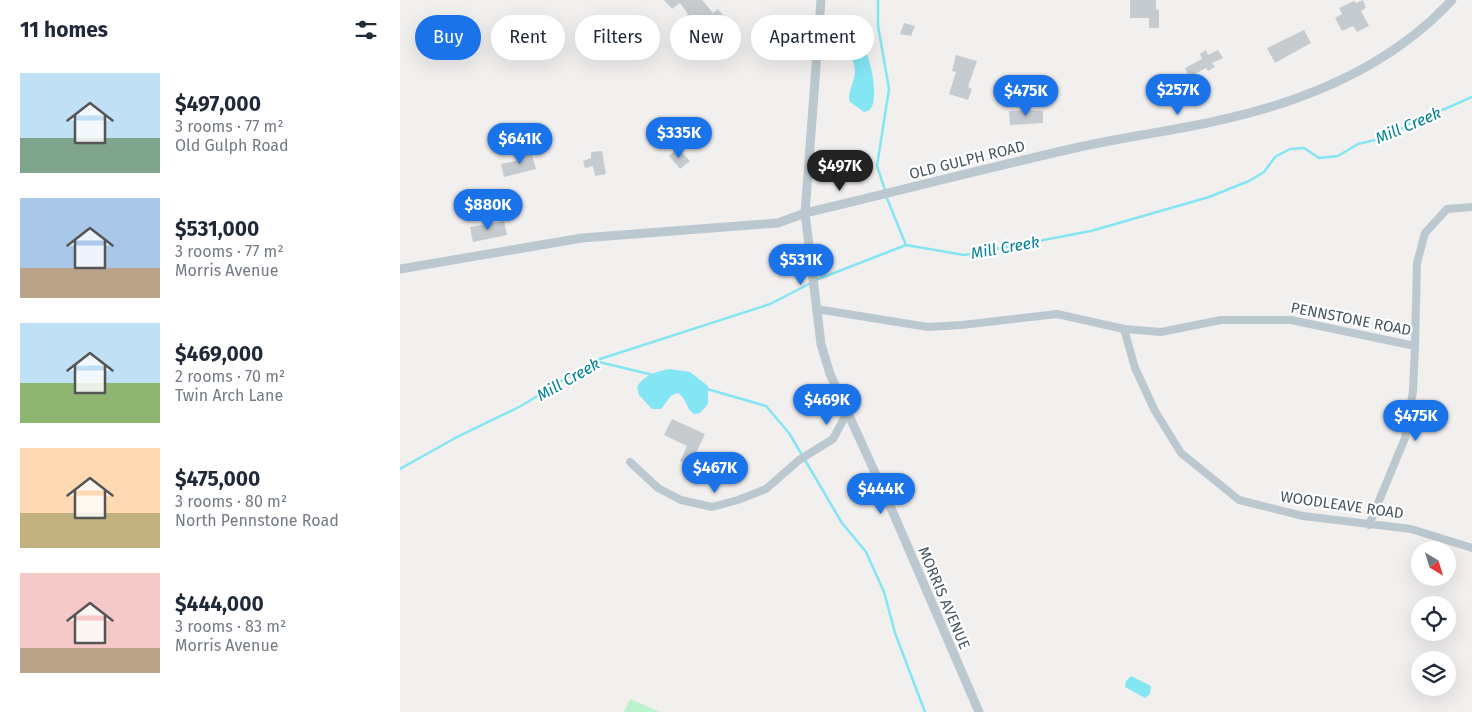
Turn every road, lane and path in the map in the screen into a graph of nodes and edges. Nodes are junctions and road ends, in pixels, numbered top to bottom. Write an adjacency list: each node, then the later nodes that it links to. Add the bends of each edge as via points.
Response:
1 (822, 0): 4 (street, MORRIS AVENUE)
2 (1452, 0): 4 (street, OLD GULPH ROAD, via 1391,54 1296,99 1225,119 1085,146)
3 (1472, 207): 8 (street, PENNSTONE ROAD, via 1447,209 1425,233 1417,263)
4 (805, 213): 5 (street, OLD GULPH ROAD, via 778,223 582,238); 6 (street, MORRIS AVENUE)
5 (400, 269)
6 (816, 308): 7 (street, PENNSTONE ROAD, via 928,326 962,326 1057,314); 9 (street, MORRIS AVENUE, via 824,357)
7 (1124, 328): 8 (street, PENNSTONE ROAD, via 1161,332 1221,320 1291,320); 11 (street, WOODLEAVE ROAD, via 1135,368 1155,411 1182,453 1239,500 1303,516)
8 (1415, 346): 11 (street, via 1413,391 1405,438)
9 (848, 411): 10 (street, via 833,439 799,460 766,489 712,507 681,500 658,488); 13 (street, MORRIS AVENUE)
10 (630, 462)
11 (1369, 525): 12 (street, WOODLEAVE ROAD, via 1411,529)
12 (1472, 548)
13 (979, 712)

